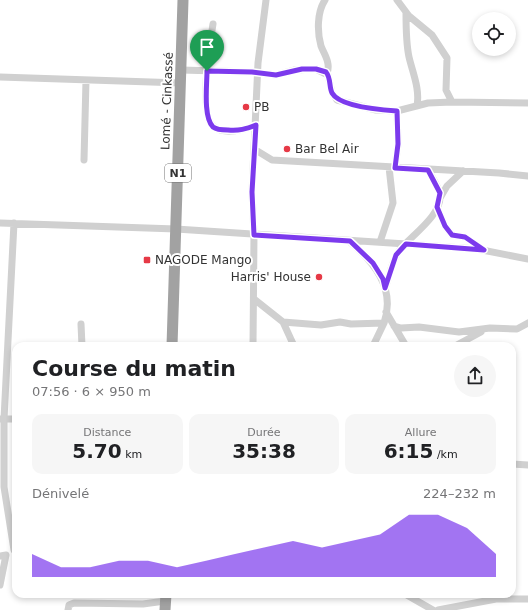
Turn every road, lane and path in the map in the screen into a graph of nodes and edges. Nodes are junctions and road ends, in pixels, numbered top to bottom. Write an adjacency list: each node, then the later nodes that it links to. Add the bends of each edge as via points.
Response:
1 (183, 0): 7 (highway, Lomé - Cinkassé / N1)
2 (266, 0): 10 (street)
3 (325, 0): 9 (street, via 320,13 319,32 327,61)
4 (397, 0): 5 (street)
5 (406, 13): 14 (street, via 432,35 447,58 446,90); 16 (street, via 409,56 419,95)
6 (212, 24): 8 (street)
7 (182, 70): 8 (street); 13 (highway, Lomé - Cinkassé / N1)
8 (207, 71): 10 (street); 18 (street, via 207,112 213,127 235,131)
9 (326, 72): 10 (street, via 302,69 276,75); 17 (street, via 332,93 337,100 376,110)
10 (257, 73): 18 (street)
11 (0, 77): 12 (street)
12 (86, 80): 13 (street); 20 (street)
13 (181, 83): 29 (highway, Lomé - Cinkassé / N1)
14 (452, 102): 15 (street); 16 (street)
15 (528, 102)
16 (417, 106): 17 (street)
17 (397, 111): 21 (street, via 398,144)
18 (256, 125): 19 (street)
19 (254, 149): 21 (street, via 272,160); 30 (street)
20 (84, 160)
21 (392, 167): 22 (street); 32 (street, via 392,203)
22 (428, 170): 23 (street); 25 (street, via 440,193)
23 (463, 171): 24 (street); 25 (street, via 447,186)
24 (528, 176)
25 (440, 199): 26 (street)
26 (437, 207): 33 (street, via 417,234); 34 (street, via 452,235 465,237)
27 (0, 223): 28 (street)
28 (14, 223): 29 (street); 52 (street)
29 (176, 229): 30 (street); 46 (highway, Lomé - Cinkassé / N1)
30 (254, 235): 31 (street); 37 (street)
31 (350, 241): 32 (street); 36 (street, via 373,263 383,279)
32 (380, 242): 33 (street)
33 (406, 244): 34 (street); 36 (street, via 396,255)
34 (484, 250): 35 (street)
35 (528, 259)
36 (385, 288): 38 (street)
37 (254, 299): 39 (street); 47 (street)
38 (386, 312): 40 (street); 43 (street)
39 (282, 322): 40 (street, via 321,325 340,322); 48 (street)
40 (384, 323): 49 (street)
41 (528, 323): 44 (street, via 517,329)
42 (81, 324): 45 (street)
43 (394, 326): 44 (street, via 458,332); 50 (street)
44 (490, 328): 51 (street)
45 (82, 342)
46 (172, 342)
47 (252, 342)
48 (292, 342)
49 (376, 342)
50 (404, 342)
51 (461, 342)
52 (2, 419): 56 (street, via 4,487)
53 (516, 464): 54 (street)
54 (526, 465): 55 (street)
55 (516, 469)
56 (12, 532)
57 (12, 550): 58 (street)
58 (3, 555): 59 (street); 60 (street)
59 (0, 567)
60 (0, 585)
61 (412, 598): 65 (street)
62 (528, 599): 66 (street, via 496,599)
63 (165, 602): 64 (street, via 74,603 69,605)
64 (68, 610)
65 (433, 610)
66 (438, 610)

